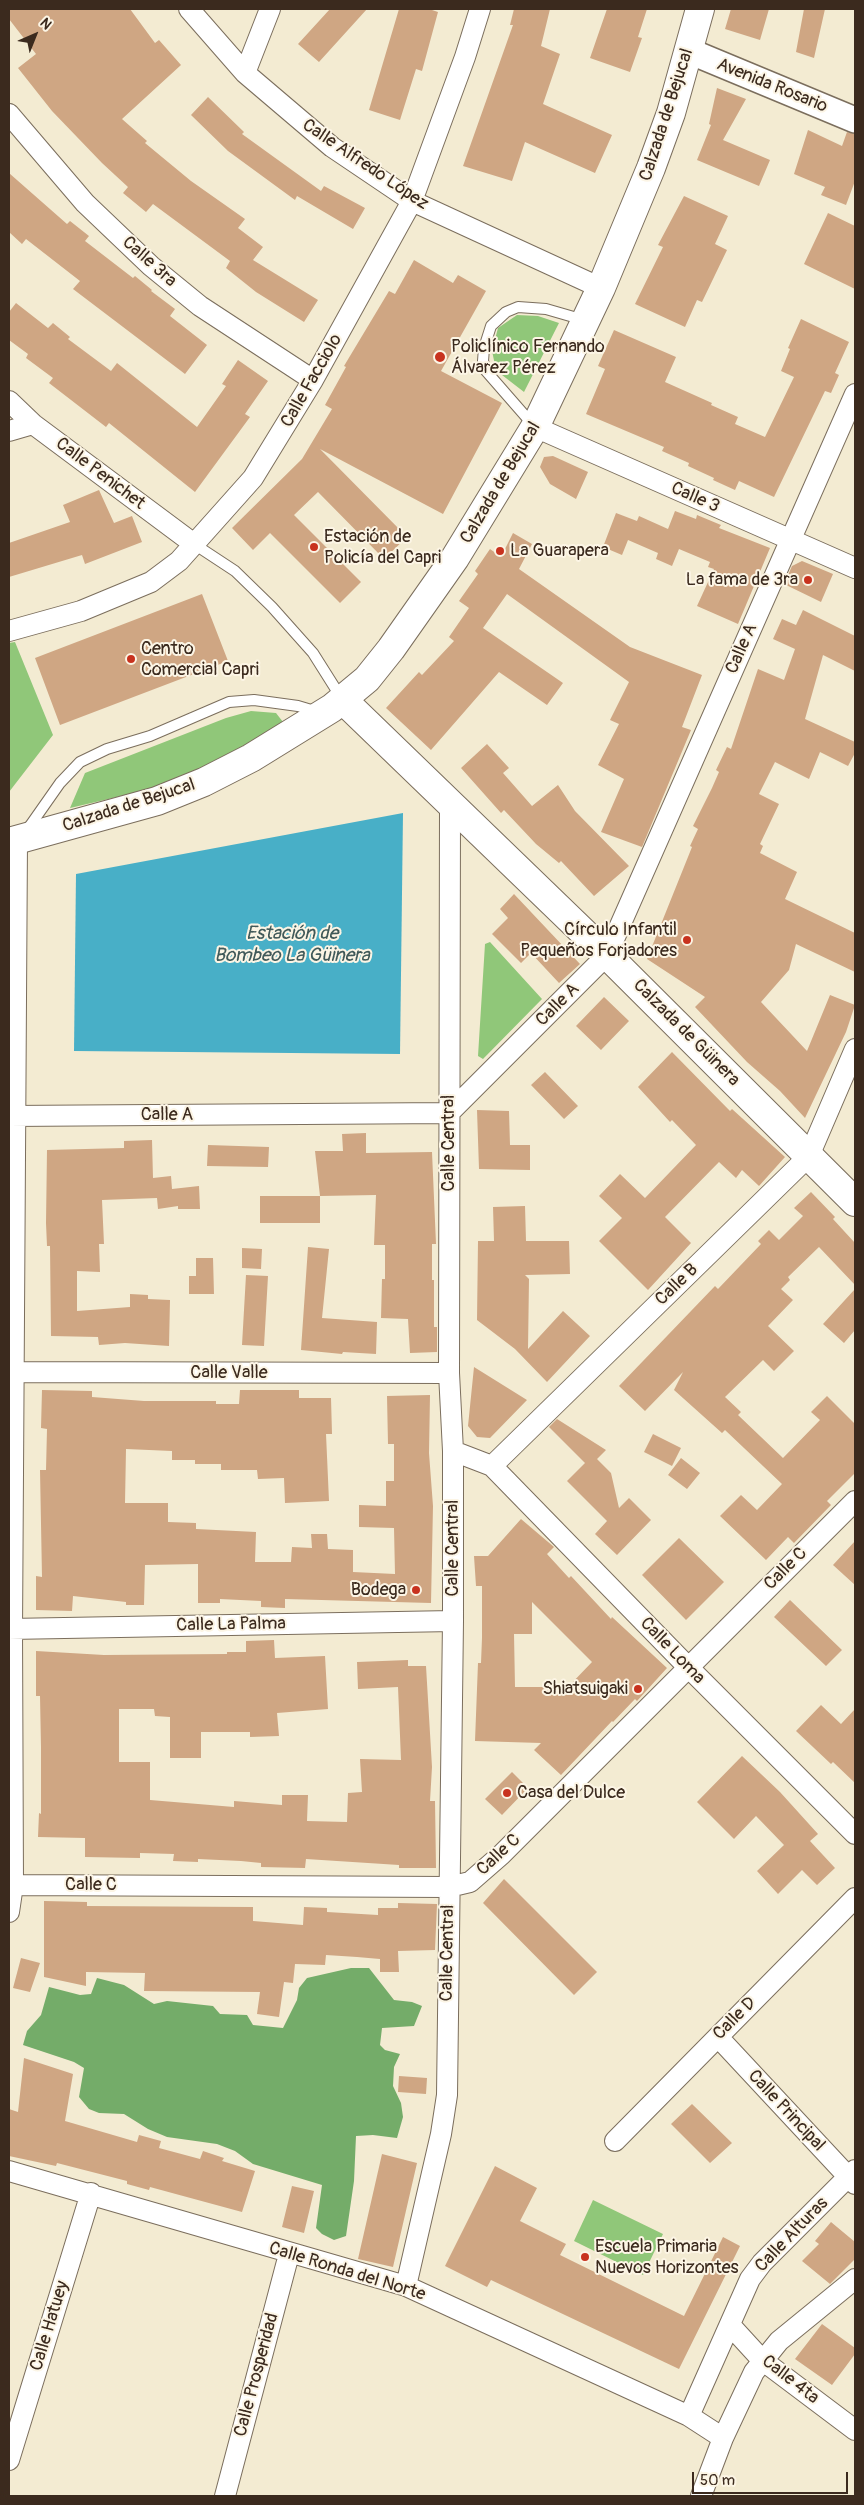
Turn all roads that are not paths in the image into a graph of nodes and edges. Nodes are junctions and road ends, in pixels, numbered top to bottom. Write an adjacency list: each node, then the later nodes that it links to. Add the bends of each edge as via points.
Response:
1 (188, 9): 6 (street, Calle Alfredo López)
2 (270, 9): 6 (street)
3 (480, 9): 9 (street, Calle Facciolo)
4 (700, 9): 5 (main road, Calzada de Bejucal)
5 (689, 52): 8 (street, Avenida Rosario); 10 (main road, Calzada de Bejucal, via 651,168)
6 (244, 73): 9 (street, Calle Alfredo López, via 332,147)
7 (9, 114): 12 (street, Calle 3ra, via 86,203 151,266 200,306)
8 (855, 120)
9 (412, 201): 10 (street, Calle Alfredo López); 12 (street, Calle Facciolo)
10 (601, 288): 11 (main road, Calzada de Bejucal)
11 (585, 320): 16 (main road, Calzada de Bejucal); 16 (lane, via 546,309 518,307 506,312 491,326 484,348 486,371)
12 (313, 380): 19 (street, Calle Facciolo, via 253,478)
13 (855, 394): 18 (street, Calle A)
14 (9, 401): 15 (street, Calle Penichet)
15 (33, 424): 17 (street); 19 (street, Calle Penichet)
16 (535, 427): 18 (street, Calle 3); 22 (main road, Calzada de Bejucal, via 494,498 417,613 367,679)
17 (9, 431)
18 (790, 541): 20 (street, Calle 3); 25 (street, Calle A)
19 (194, 544): 21 (street, Calle Facciolo, via 151,582 81,611); 22 (lane, via 235,571 313,653)
20 (855, 568)
21 (9, 631)
22 (333, 707): 23 (main road, Calzada de Güinera); 24 (main road, Calzada de Bejucal, via 251,758 204,782 157,801); 24 (lane, via 263,701 229,702 150,736 107,749 80,762 60,783 34,822)
23 (450, 805): 25 (main road, Calzada de Güinera); 27 (street, Calle Central)
24 (13, 842): 28 (street)
25 (607, 955): 27 (street, Calle A); 29 (main road, Calzada de Güinera)
26 (855, 1049): 29 (street, Calle B)
27 (449, 1113): 28 (street, Calle A); 32 (street, Calle Central)
28 (12, 1116): 31 (street)
29 (809, 1156): 30 (main road, Calzada de Güinera); 34 (street, Calle B)
30 (855, 1202)
31 (11, 1372): 32 (street, Calle Valle); 37 (street)
32 (449, 1373): 33 (street, Calle Central)
33 (452, 1451): 34 (street); 36 (street, Calle Central)
34 (492, 1466): 38 (street, Calle Loma)
35 (855, 1501): 38 (street, Calle C)
36 (453, 1621): 37 (street, Calle La Palma); 41 (street, Calle Central)
37 (10, 1629): 40 (street)
38 (688, 1667): 39 (street, Calle Loma); 41 (street, Calle C, via 501,1855 470,1882)
39 (855, 1834)
40 (11, 1885): 41 (street, Calle C); 43 (street)
41 (449, 1887): 51 (street, Calle Central, via 447,2095)
42 (855, 1898): 44 (street, Calle D)
43 (9, 1912)
44 (718, 2037): 45 (street, Calle D); 47 (street, Calle Principal)
45 (615, 2141)
46 (9, 2171): 48 (street, Calle Ronda del Norte)
47 (853, 2177): 52 (street, Calle Alturas, via 762,2263 750,2279)
48 (91, 2193): 49 (street, Calle Ronda del Norte); 57 (street, Calle Hatuey)
49 (289, 2254): 51 (street, Calle Ronda del Norte); 58 (street, Calle Prosperidad)
50 (855, 2278): 53 (street, via 779,2341)
51 (406, 2286): 54 (street, Calle Ronda del Norte)
52 (730, 2325): 53 (street, Calle 4ta); 54 (street, Calle Alturas)
53 (762, 2360): 55 (street, Calle 4ta); 56 (street)
54 (689, 2416): 56 (street, Calle Ronda del Norte)
55 (855, 2430)
56 (723, 2438): 59 (street)
57 (9, 2460)
58 (225, 2496)
59 (701, 2496)

